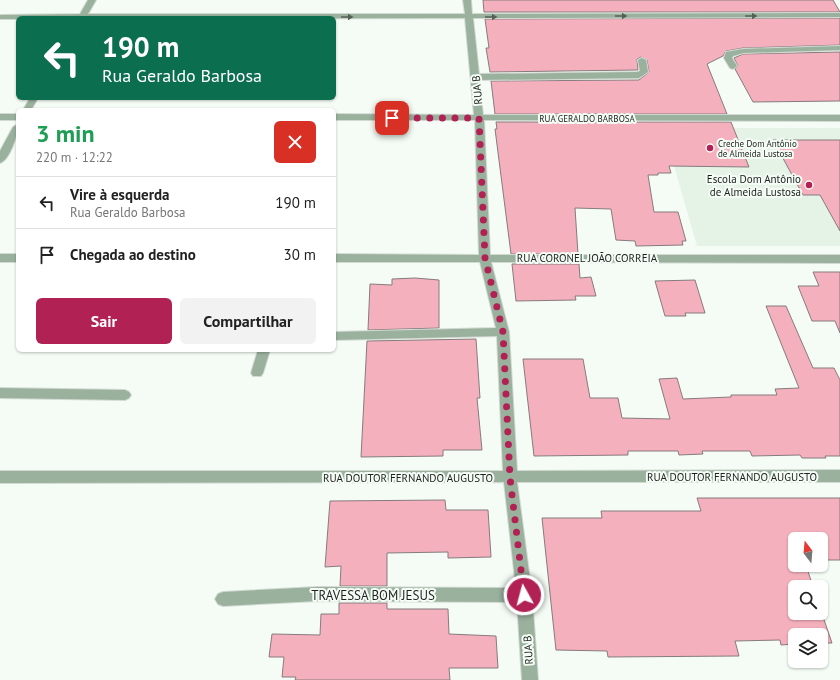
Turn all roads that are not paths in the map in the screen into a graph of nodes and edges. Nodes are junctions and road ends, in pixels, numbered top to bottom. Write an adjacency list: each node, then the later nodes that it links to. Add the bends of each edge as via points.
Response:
1 (92, 0): 4 (street)
2 (467, 0): 8 (street, RUA B)
3 (840, 15): 8 (street, one-way to 3)
4 (83, 16)
5 (0, 17): 6 (street)
6 (16, 17)
7 (336, 17): 8 (street, one-way to 8)
8 (470, 17): 12 (street, RUA B)
9 (840, 48): 11 (street, via 734,52 729,54 728,58)
10 (642, 60): 12 (street, via 644,72 639,75)
11 (733, 66)
12 (476, 77): 16 (street, RUA B)
13 (0, 117): 14 (street)
14 (16, 117)
15 (336, 117): 16 (street, RUA GERALDO BARBOSA)
16 (479, 118): 17 (street, RUA GERALDO BARBOSA); 23 (street, RUA B)
17 (840, 118)
18 (16, 131): 19 (street)
19 (0, 160)
20 (0, 258): 21 (street)
21 (16, 258)
22 (336, 258): 23 (street, RUA CORONEL JOÃO CORREIA)
23 (485, 258): 24 (street, RUA CORONEL JOÃO CORREIA); 25 (street, RUA B)
24 (840, 259)
25 (503, 332): 26 (street); 33 (street, RUA B)
26 (336, 336)
27 (263, 352): 28 (street)
28 (257, 373)
29 (0, 393): 30 (street)
30 (124, 395)
31 (840, 476): 33 (street, RUA DOUTOR FERNANDO AUGUSTO)
32 (0, 477): 33 (street, RUA DOUTOR FERNANDO AUGUSTO)
33 (510, 478): 34 (street, RUA B)
34 (524, 595): 35 (street, TRAVESSA BOM JESUS, via 317,594); 36 (street, RUA B)
35 (222, 599)
36 (530, 680)

